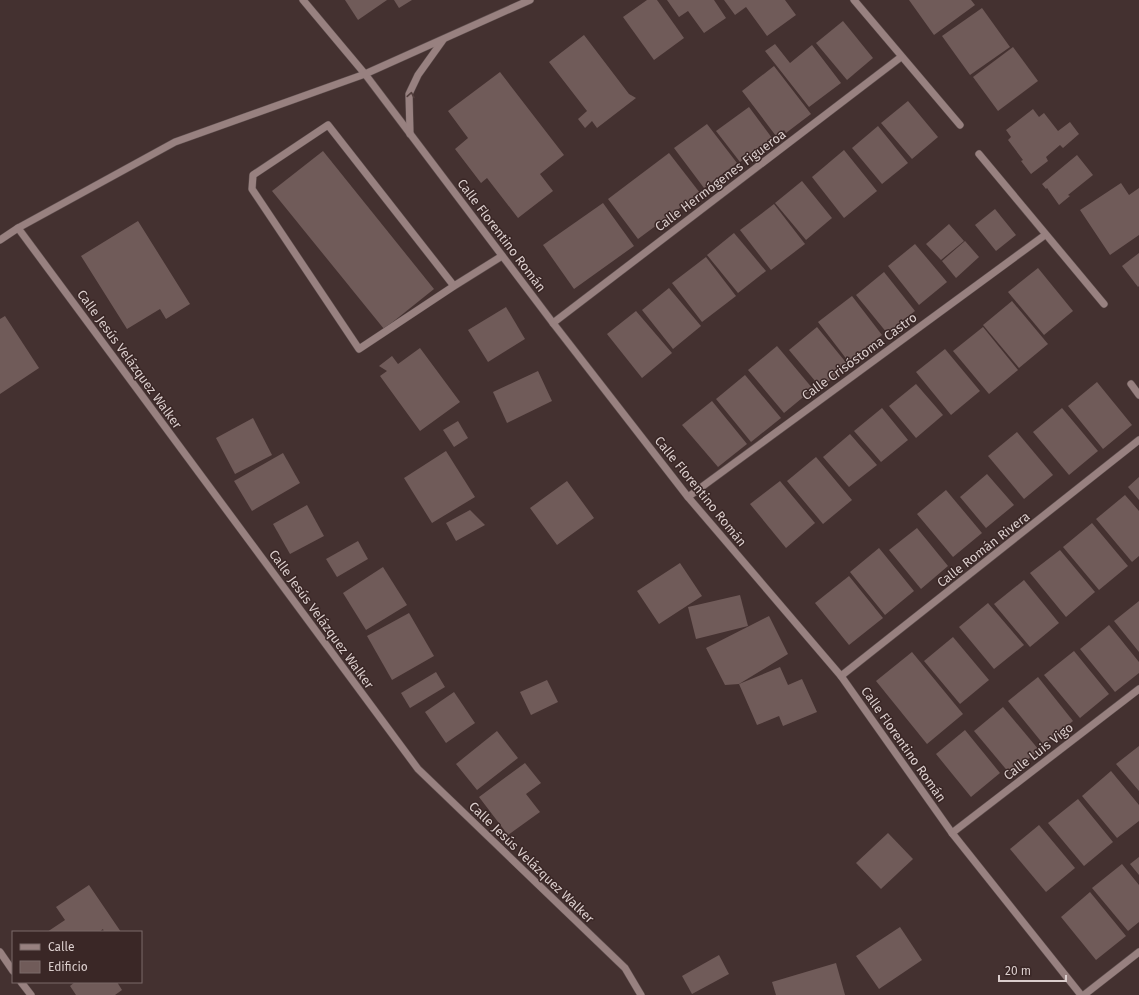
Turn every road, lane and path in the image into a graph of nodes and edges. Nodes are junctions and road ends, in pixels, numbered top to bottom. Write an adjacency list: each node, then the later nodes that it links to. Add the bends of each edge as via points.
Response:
1 (303, 0): 6 (street, Calle Florentino Román)
2 (530, 0): 4 (street)
3 (854, 0): 5 (street)
4 (444, 39): 6 (street); 8 (street, one-way to 4, via 409,94 418,75)
5 (901, 57): 7 (street); 16 (street, Calle Hermógenes Figueroa)
6 (365, 74): 8 (street, Calle Florentino Román); 10 (street, via 175,142)
7 (960, 125)
8 (410, 134): 13 (street, Calle Florentino Román)
9 (979, 154): 11 (street)
10 (18, 228): 12 (street); 29 (street, Calle Jesús Velázquez Walker, via 418,769 625,968)
11 (1045, 234): 15 (street); 20 (street, Calle Crisóstoma Castro)
12 (0, 240)
13 (502, 256): 14 (street); 16 (street, Calle Florentino Román)
14 (454, 286): 14 (street, via 328,125 253,175 252,189 359,349)
15 (1104, 304)
16 (553, 323): 20 (street, Calle Florentino Román)
17 (1131, 384): 18 (street)
18 (1139, 395)
19 (1139, 440): 21 (street, Calle Román Rivera)
20 (688, 497): 21 (street, Calle Florentino Román)
21 (841, 676): 23 (street, Calle Florentino Román)
22 (1139, 689): 23 (street, Calle Luis Vigo)
23 (952, 833): 30 (street, Calle Florentino Román)
24 (0, 952): 26 (street)
25 (1139, 952): 31 (street)
26 (12, 970)
27 (22, 983): 28 (street)
28 (31, 995)
29 (641, 995)
30 (1081, 995)
31 (1084, 995)

